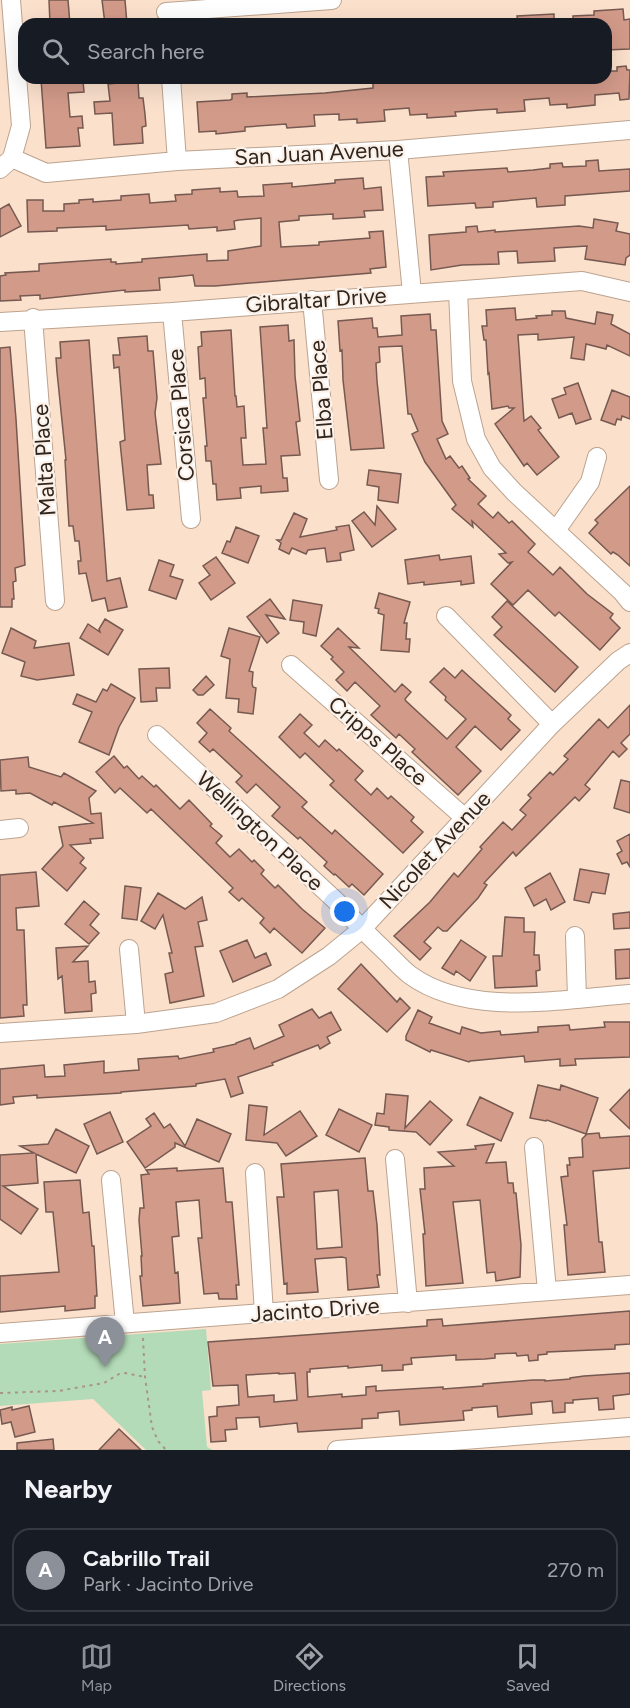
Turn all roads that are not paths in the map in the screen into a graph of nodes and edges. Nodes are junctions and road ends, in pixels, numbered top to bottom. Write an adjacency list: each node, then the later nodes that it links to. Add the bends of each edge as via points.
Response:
1 (11, 0): 8 (street, via 21,126)
2 (332, 0): 3 (street)
3 (166, 12)
4 (171, 84): 7 (street)
5 (630, 130): 6 (street, San Juan Avenue)
6 (398, 150): 7 (street, San Juan Avenue); 10 (street)
7 (177, 161): 8 (street, San Juan Avenue, via 46,173)
8 (6, 163)
9 (458, 291): 10 (street, Gibraltar Drive); 11 (street, Gibraltar Drive, via 582,281); 19 (street, via 462,381 476,439 492,468)
10 (412, 292): 12 (street, Gibraltar Drive)
11 (630, 292)
12 (312, 300): 13 (street, Gibraltar Drive); 17 (street, Elba Place)
13 (172, 312): 14 (street, Gibraltar Drive); 18 (street, Corsica Place)
14 (33, 318): 15 (street, Gibraltar Drive); 20 (street, Malta Place)
15 (0, 322)
16 (597, 457): 19 (street, via 590,482)
17 (329, 480)
18 (190, 519)
19 (557, 529): 21 (street)
20 (55, 601)
21 (630, 602)
22 (446, 616): 25 (street)
23 (630, 653): 25 (street, Nicolet Avenue)
24 (291, 665): 27 (street, Cripps Place)
25 (552, 724): 27 (street, Nicolet Avenue)
26 (157, 735): 30 (street, Wellington Place)
27 (465, 818): 30 (street, Nicolet Avenue)
28 (19, 828): 29 (street)
29 (0, 830)
30 (362, 929): 34 (street, Wellington Place, via 410,975 431,988 460,998 507,1003); 35 (street, Nicolet Avenue, via 278,989 216,1013)
31 (575, 936): 34 (street)
32 (129, 949): 35 (street)
33 (630, 994): 34 (street, Wellington Place)
34 (577, 998)
35 (136, 1024): 36 (street, Nicolet Avenue)
36 (0, 1033)
37 (534, 1147): 42 (street)
38 (395, 1159): 43 (street)
39 (255, 1173): 44 (street)
40 (111, 1180): 45 (street)
41 (630, 1285): 42 (street, Jacinto Drive)
42 (547, 1291): 43 (street, Jacinto Drive)
43 (408, 1303): 44 (street, Jacinto Drive)
44 (264, 1313): 45 (street, Jacinto Drive)
45 (134, 1323): 46 (street, Jacinto Drive)
46 (0, 1333)
47 (630, 1427): 48 (street)
48 (401, 1448): 49 (street)
49 (337, 1450)

